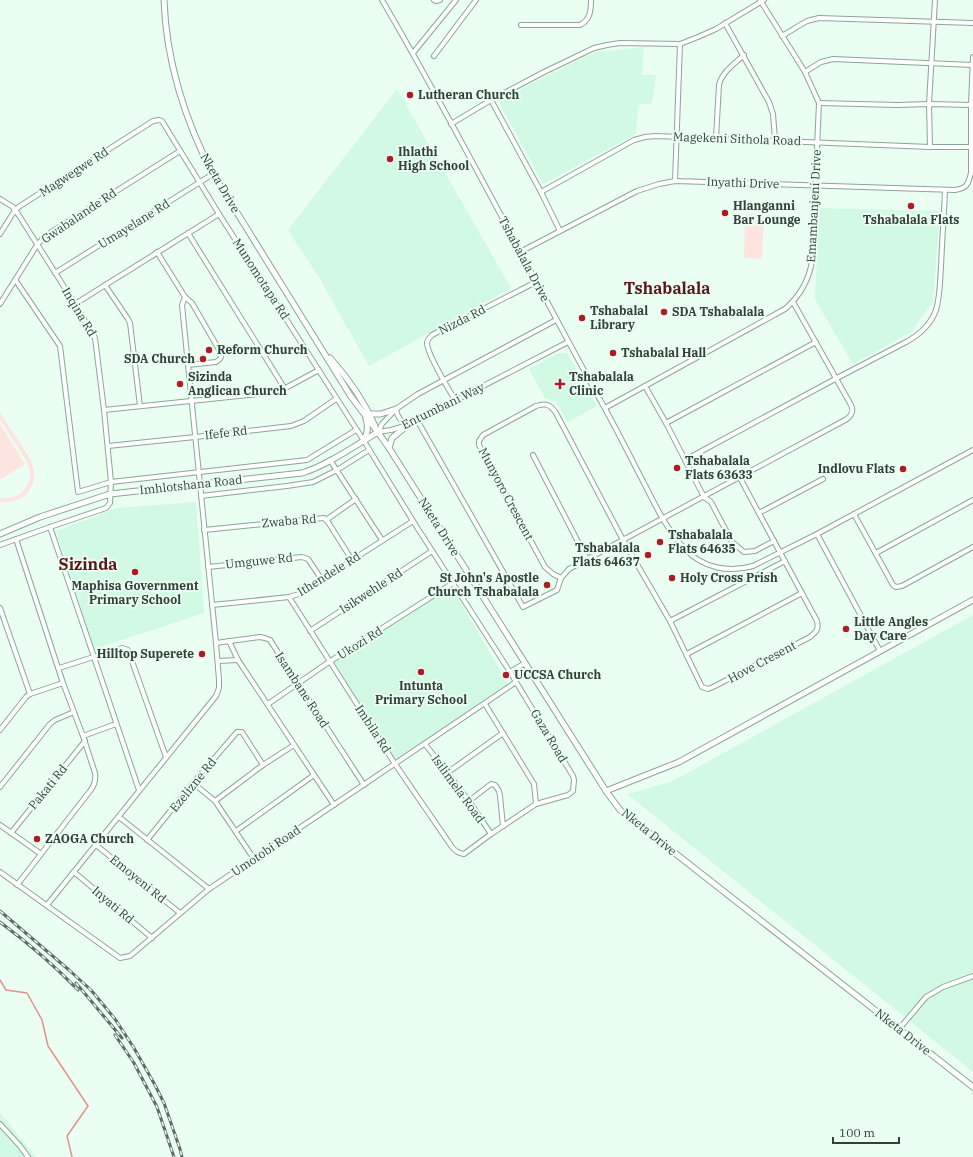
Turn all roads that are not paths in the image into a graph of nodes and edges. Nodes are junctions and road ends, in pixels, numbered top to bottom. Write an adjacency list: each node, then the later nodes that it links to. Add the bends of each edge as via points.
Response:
1 (164, 0): 37 (street, Nketa Drive, via 166,29 174,72 189,121)
2 (382, 0): 16 (street, Tshabalala Drive)
3 (434, 0): 4 (street)
4 (440, 0)
5 (456, 0): 16 (street)
6 (476, 0): 18 (street)
7 (591, 0): 13 (street, via 589,16 580,25)
8 (936, 0): 10 (street)
9 (762, 1): 11 (street); 14 (street, Emambanjeni Drive)
10 (935, 22): 12 (street); 14 (street, via 819,18 807,21); 20 (street)
11 (725, 23): 15 (street, via 698,38); 17 (street)
12 (973, 23)
13 (521, 25)
14 (782, 36): 22 (street, Emambanjeni Drive)
15 (680, 44): 23 (street, via 632,43 601,46 568,60); 29 (street)
16 (413, 53): 28 (street, Tshabalala Drive)
17 (744, 55): 30 (street, via 721,78); 31 (street, via 773,114)
18 (434, 56)
19 (973, 57): 21 (street)
20 (932, 63): 21 (street); 22 (street, via 833,59 821,62); 25 (street)
21 (973, 65): 26 (street)
22 (805, 72): 24 (street, Emambanjeni Drive)
23 (492, 100): 28 (street); 42 (street)
24 (819, 103): 25 (street); 32 (street, Emambanjeni Drive)
25 (929, 104): 26 (street); 33 (street)
26 (971, 105): 34 (street)
27 (157, 120): 35 (street, Munomotapa Rd, via 162,121); 44 (street, Magwegwe Rd)
28 (451, 124): 51 (street, Tshabalala Drive)
29 (676, 137): 30 (street, Magekeni Sithola Road); 38 (street); 42 (street, Magekeni Sithola Road, via 656,136 634,140)
30 (716, 138): 31 (street, Magekeni Sithola Road)
31 (775, 140): 32 (street, Magekeni Sithola Road)
32 (818, 142): 33 (street, Magekeni Sithola Road); 40 (street, Emambanjeni Drive)
33 (930, 147): 34 (street, Magekeni Sithola Road)
34 (970, 147): 36 (street)
35 (180, 151): 39 (street, Munomotapa Rd); 49 (street, Gwabalande Rd, via 45,236)
36 (972, 173): 41 (street, Inyathi Drive, via 962,188)
37 (213, 174): 39 (street, Umayelane Rd); 76 (street, Nketa Drive, via 350,396)
38 (675, 181): 40 (street, Inyathi Drive); 46 (street, Inyathi Drive, via 638,191)
39 (200, 183): 45 (street, Munomotapa Rd); 52 (street, Umayelane Rd)
40 (816, 185): 41 (street, Inyathi Drive); 57 (street, Emambanjeni Drive, via 810,273)
41 (945, 190): 65 (street, via 939,289 932,317 916,336)
42 (541, 192): 46 (street)
43 (0, 199): 44 (street, Inqina Rd)
44 (15, 210): 48 (street, Magwegwe Rd); 49 (street, Inqina Rd)
45 (219, 214): 47 (street); 64 (street, Munomotapa Rd)
46 (560, 231): 51 (street, Inyathi Drive)
47 (188, 233): 50 (street); 68 (street)
48 (0, 234)
49 (37, 245): 52 (street, Inqina Rd); 53 (street, Gwabalande Rd)
50 (157, 252): 55 (street); 56 (street)
51 (520, 252): 54 (street, Tshabalala Drive)
52 (55, 273): 59 (street, Inqina Rd)
53 (16, 281): 58 (street, Gwabalande Rd); 95 (street, via 60,346 78,492)
54 (536, 282): 60 (street, Tshabalala Drive); 66 (street, Nizda Rd, via 429,338 429,353)
55 (105, 285): 59 (street); 72 (street, via 130,323)
56 (185, 297): 63 (street, via 182,305); 63 (street, via 192,303 222,356 216,362)
57 (793, 302): 62 (street); 67 (street, Emambanjeni Drive, via 777,314)
58 (0, 304)
59 (75, 304): 75 (street, Inqina Rd, via 96,340)
60 (556, 320): 61 (street, Tshabalala Drive); 66 (street, Entumbani Way)
61 (568, 342): 71 (street, Entumbani Way); 73 (street, Tshabalala Drive)
62 (816, 342): 65 (street); 78 (street)
63 (188, 365): 70 (street)
64 (319, 370): 68 (street); 69 (street, Munomotapa Rd)
65 (837, 378): 90 (street); 93 (street, via 852,405 853,411 850,416)
66 (444, 380): 71 (street); 74 (street, Entumbani Way)
67 (645, 386): 73 (street, Emambanjeni Drive); 78 (street)
68 (285, 389): 70 (street, via 278,392)
69 (336, 399): 80 (street, Munomotapa Rd); 82 (street, Ifefe Rd, via 298,424)
70 (191, 400): 72 (street); 82 (street)
71 (455, 400): 77 (street, Entumbani Way)
72 (140, 406): 75 (street)
73 (605, 408): 105 (street, Tshabalala Drive)
74 (396, 409): 76 (street); 79 (street, via 401,420); 81 (street, Entumbani Way)
75 (104, 410): 84 (street, Inqina Rd)
76 (368, 416): 81 (street, Nketa Drive); 83 (street)
77 (417, 420): 79 (street, Entumbani Way); 124 (street, via 523,607 557,590)
78 (666, 424): 90 (street)
79 (408, 425): 81 (street, Entumbani Way); 85 (street, via 392,438)
80 (356, 430): 83 (street, Munomotapa Rd); 92 (street, via 307,460)
81 (378, 432): 83 (street, Imhlotshana Road); 85 (street, Nketa Drive)
82 (195, 437): 84 (street, Ifefe Rd); 92 (street)
83 (364, 441): 86 (street, Munomotapa Rd); 89 (street, Imhlotshana Road)
84 (108, 446): 95 (street, Inqina Rd)
85 (389, 448): 142 (street, Nketa Drive)
86 (369, 450): 91 (street); 106 (street, Munomotapa Rd)
87 (973, 450): 103 (street, Tshabalala Drive)
88 (533, 455): 120 (street)
89 (330, 460): 91 (street); 96 (street, Imhlotshana Road, via 302,473)
90 (685, 460): 99 (street)
91 (337, 470): 98 (street, via 309,483); 100 (street)
92 (199, 472): 95 (street); 96 (street)
93 (740, 478): 99 (street); 102 (street, Hove Cresent)
94 (823, 479): 102 (street)
95 (111, 482): 97 (street, Inqina Rd)
96 (200, 484): 97 (street, Imhlotshana Road); 98 (street)
97 (110, 494): 107 (street, via 110,504 106,508); 109 (street, Imhlotshana Road, via 40,517)
98 (201, 496): 108 (street)
99 (704, 497): 105 (street); 114 (street, via 711,502 732,542 744,552 755,551)
100 (356, 499): 104 (street); 112 (street)
101 (973, 500): 119 (street)
102 (759, 514): 114 (street, Hove Cresent)
103 (854, 514): 110 (street, Tshabalala Drive); 119 (street)
104 (326, 520): 108 (street, Zwaba Rd, via 321,518); 121 (street, Zwaba Rd)
105 (662, 520): 113 (street); 118 (street, Tshabalala Drive, via 693,557 711,567 733,570 745,568)
106 (413, 521): 112 (street, Ithendele Rd); 117 (street, Munomotapa Rd)
107 (50, 527): 111 (street); 138 (street)
108 (204, 530): 123 (street)
109 (0, 534)
110 (817, 534): 118 (street, Tshabalala Drive); 136 (street)
111 (16, 539): 115 (street); 143 (street)
112 (382, 540): 121 (street, Ithendele Rd)
113 (623, 540): 120 (street); 124 (street, Munyoro Crescent, via 552,407 543,404 536,406 483,435 479,445 545,567); 132 (street, Hove Cresent)
114 (774, 541): 118 (street, Hove Cresent)
115 (0, 545)
116 (973, 547): 119 (street, via 898,588 893,585)
117 (432, 551): 126 (street, Munomotapa Rd); 133 (street, Isikwehle Rd)
118 (780, 553): 122 (street, Hove Cresent)
119 (876, 553)
120 (587, 559): 124 (street, via 569,569)
121 (352, 560): 125 (street, Ithendele Rd)
122 (785, 561): 127 (street, Hove Cresent); 132 (street)
123 (208, 567): 125 (street, Umguwe Rd, via 302,557 308,559); 130 (street)
124 (561, 578)
125 (322, 580): 128 (street, Ithendele Rd)
126 (453, 583): 141 (street, Ukozi Rd); 144 (street, Munomotapa Rd)
127 (802, 593): 137 (street); 137 (street, Hove Cresent, via 817,621 818,627 810,637 711,689 702,687)
128 (289, 597): 130 (street, Ithendele Rd); 133 (street, Imbila Rd)
129 (973, 600): 136 (street)
130 (212, 605): 135 (street)
131 (0, 608): 148 (street)
132 (670, 621): 137 (street, Hove Cresent)
133 (310, 631): 141 (street, Imbila Rd)
134 (229, 641): 135 (street, Isambane Road); 139 (street); 147 (street, Isambane Road, via 260,637 270,640)
135 (216, 643): 140 (street)
136 (880, 651): 168 (street, via 679,762)
137 (687, 654)
138 (94, 657): 143 (street); 152 (street); 159 (street, via 122,648 128,650)
139 (238, 660): 140 (street); 149 (street)
140 (218, 661): 159 (street, via 219,688 216,696)
141 (329, 662): 147 (street, Ukozi Rd); 160 (street, Imbila Rd)
142 (525, 663): 144 (street); 168 (street, Nketa Drive)
143 (59, 668): 146 (street)
144 (510, 672): 145 (street)
145 (516, 682): 150 (street, Umotobi Road); 171 (street, Gaza Road, via 574,780 573,791 568,795)
146 (64, 683): 148 (street); 151 (street)
147 (297, 684): 149 (street, Ukozi Rd); 165 (street, Isambane Road)
148 (30, 694): 153 (street)
149 (268, 704): 158 (street)
150 (485, 704): 154 (street); 157 (street, Umotobi Road)
151 (74, 712): 155 (street); 166 (street, via 50,724)
152 (116, 724): 155 (street); 167 (street)
153 (0, 730)
154 (503, 733): 162 (street); 171 (street, via 534,784)
155 (84, 736): 156 (street)
156 (85, 741): 177 (street, Pakati Rd); 181 (street, via 95,773 95,782)
157 (426, 744): 160 (street, Umotobi Road); 162 (street, Isilimela Road)
158 (294, 745): 161 (street); 163 (street)
159 (166, 757): 167 (street)
160 (395, 764): 165 (street, Umotobi Road); 178 (street, Imbila Rd, via 455,851 464,854)
161 (263, 765): 164 (street, Ezelizne Rd, via 240,731); 169 (street)
162 (447, 773): 170 (street, Isilimela Road)
163 (314, 775): 172 (street); 176 (street)
164 (193, 783): 169 (street); 179 (street, Ezelizne Rd)
165 (364, 785): 172 (street, Umotobi Road)
166 (0, 787)
167 (139, 790): 173 (street)
168 (606, 791): 191 (street, Nketa Drive, via 620,810)
169 (215, 801): 176 (street)
170 (468, 801): 175 (street, via 491,784 495,785 500,796); 178 (street, Isilimela Road)
171 (536, 804): 175 (street)
172 (334, 805): 182 (street, Umotobi Road)
173 (119, 817): 179 (street); 180 (street)
174 (0, 825): 177 (street)
175 (502, 826): 178 (street)
176 (236, 830): 182 (street)
177 (11, 833): 181 (street)
178 (490, 834)
179 (147, 840): 186 (street)
180 (96, 845): 184 (street); 188 (street, Emoyeni Rd)
181 (41, 854): 185 (street)
182 (254, 859): 186 (street, Umotobi Road)
183 (0, 872): 185 (street, Umotobi Road)
184 (74, 872): 187 (street); 189 (street, Inyati Rd)
185 (17, 885): 187 (street, Umotobi Road)
186 (209, 889): 188 (street, Umotobi Road)
187 (47, 906): 189 (street, Umotobi Road, via 120,958 130,956)
188 (180, 913): 189 (street, Umotobi Road)
189 (152, 938)
190 (973, 976): 191 (street, via 942,987 926,997)
191 (899, 1029): 192 (street, Nketa Drive)
192 (973, 1087)
193 (0, 1124): 194 (street)
194 (28, 1157)

